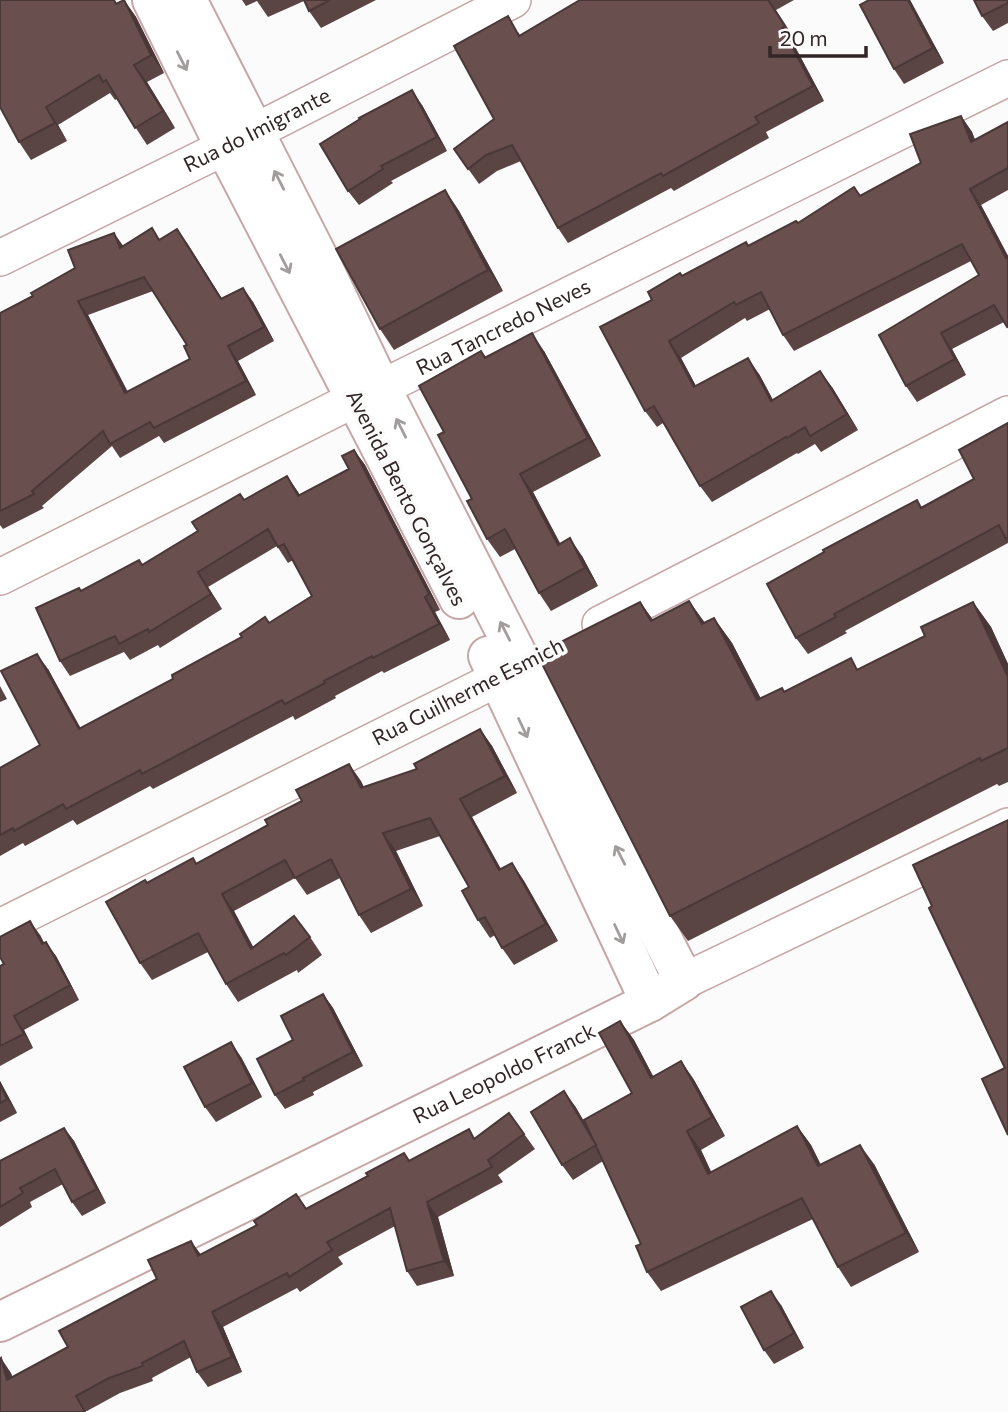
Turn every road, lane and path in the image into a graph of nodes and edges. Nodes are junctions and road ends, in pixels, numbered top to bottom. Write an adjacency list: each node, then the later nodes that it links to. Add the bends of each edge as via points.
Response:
1 (152, 0): 5 (main road, Avenida Bento Gonçalves, one-way to 5)
2 (187, 0): 5 (main road, Avenida Bento Gonçalves)
3 (513, 0): 5 (street, Rua do Imigrante)
4 (1008, 78): 7 (street, Rua Tancredo Neves)
5 (240, 139): 6 (street, Rua do Imigrante); 7 (main road, Avenida Bento Gonçalves)
6 (0, 258)
7 (368, 394): 9 (street, Rua Tancredo Neves); 10 (main road, Avenida Bento Gonçalves)
8 (1008, 414): 10 (street, Rua Guilherme Esmich)
9 (0, 577)
10 (534, 659): 12 (street, Rua Guilherme Esmich); 13 (main road, Avenida Bento Gonçalves, one-way to 10); 14 (main road, Avenida Bento Gonçalves, one-way to 14)
11 (1008, 826): 13 (street, Rua Leopoldo Franck)
12 (0, 927)
13 (684, 981): 14 (main road, Rua Leopoldo Franck)
14 (650, 1002): 15 (main road, Rua Leopoldo Franck)
15 (0, 1322)

